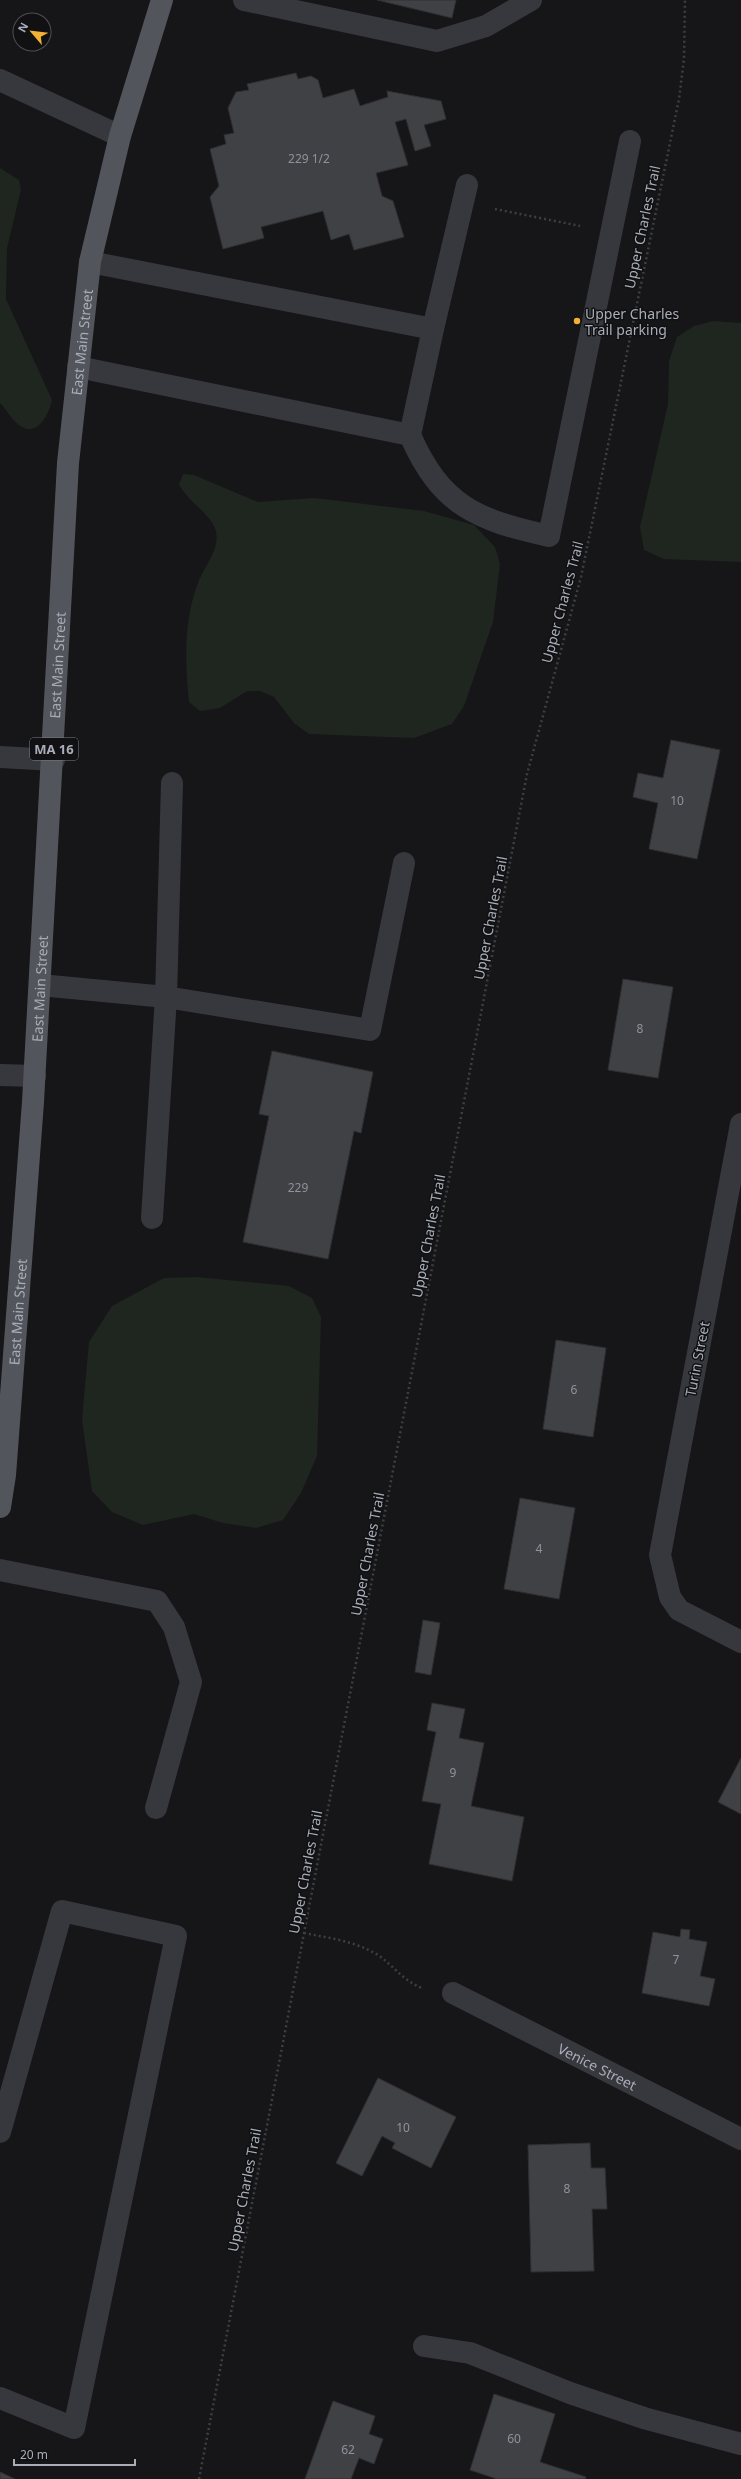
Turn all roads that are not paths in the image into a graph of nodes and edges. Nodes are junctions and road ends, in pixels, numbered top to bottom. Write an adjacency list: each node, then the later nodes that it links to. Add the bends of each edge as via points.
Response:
1 (162, 0): 6 (main road, East Main Street / MA 16)
2 (244, 0): 4 (street)
3 (531, 0): 4 (street, via 486,26 436,41)
4 (288, 5)
5 (0, 80): 6 (street)
6 (120, 136): 9 (main road, East Main Street / MA 16)
7 (630, 141): 12 (street, via 549,536 493,521 463,506 427,471)
8 (465, 194): 10 (street)
9 (90, 262): 10 (street); 11 (main road, East Main Street / MA 16)
10 (433, 329): 12 (street)
11 (78, 367): 12 (street); 14 (main road, East Main Street / MA 16, via 68,463)
12 (410, 435)
13 (0, 756): 14 (street)
14 (54, 760): 17 (main road, East Main Street / MA 16)
15 (172, 783): 18 (street)
16 (404, 863): 18 (street, via 370,1030)
17 (40, 985): 18 (street); 20 (main road, East Main Street / MA 16)
18 (166, 997): 22 (street)
19 (0, 1075): 20 (street)
20 (35, 1076): 23 (main road, East Main Street / MA 16)
21 (741, 1124): 25 (street, Turin Street, via 660,1555 669,1594 678,1610)
22 (152, 1218)
23 (1, 1501)
24 (0, 1570): 26 (street, via 156,1601 174,1627 191,1682)
25 (741, 1642)
26 (156, 1808)
27 (454, 1993): 29 (street, Venice Street)
28 (0, 2132): 31 (street, via 62,1911 176,1936 74,2428)
29 (741, 2139)
30 (424, 2346): 32 (street, via 470,2353 570,2394 644,2418)
31 (0, 2398)
32 (741, 2444)

